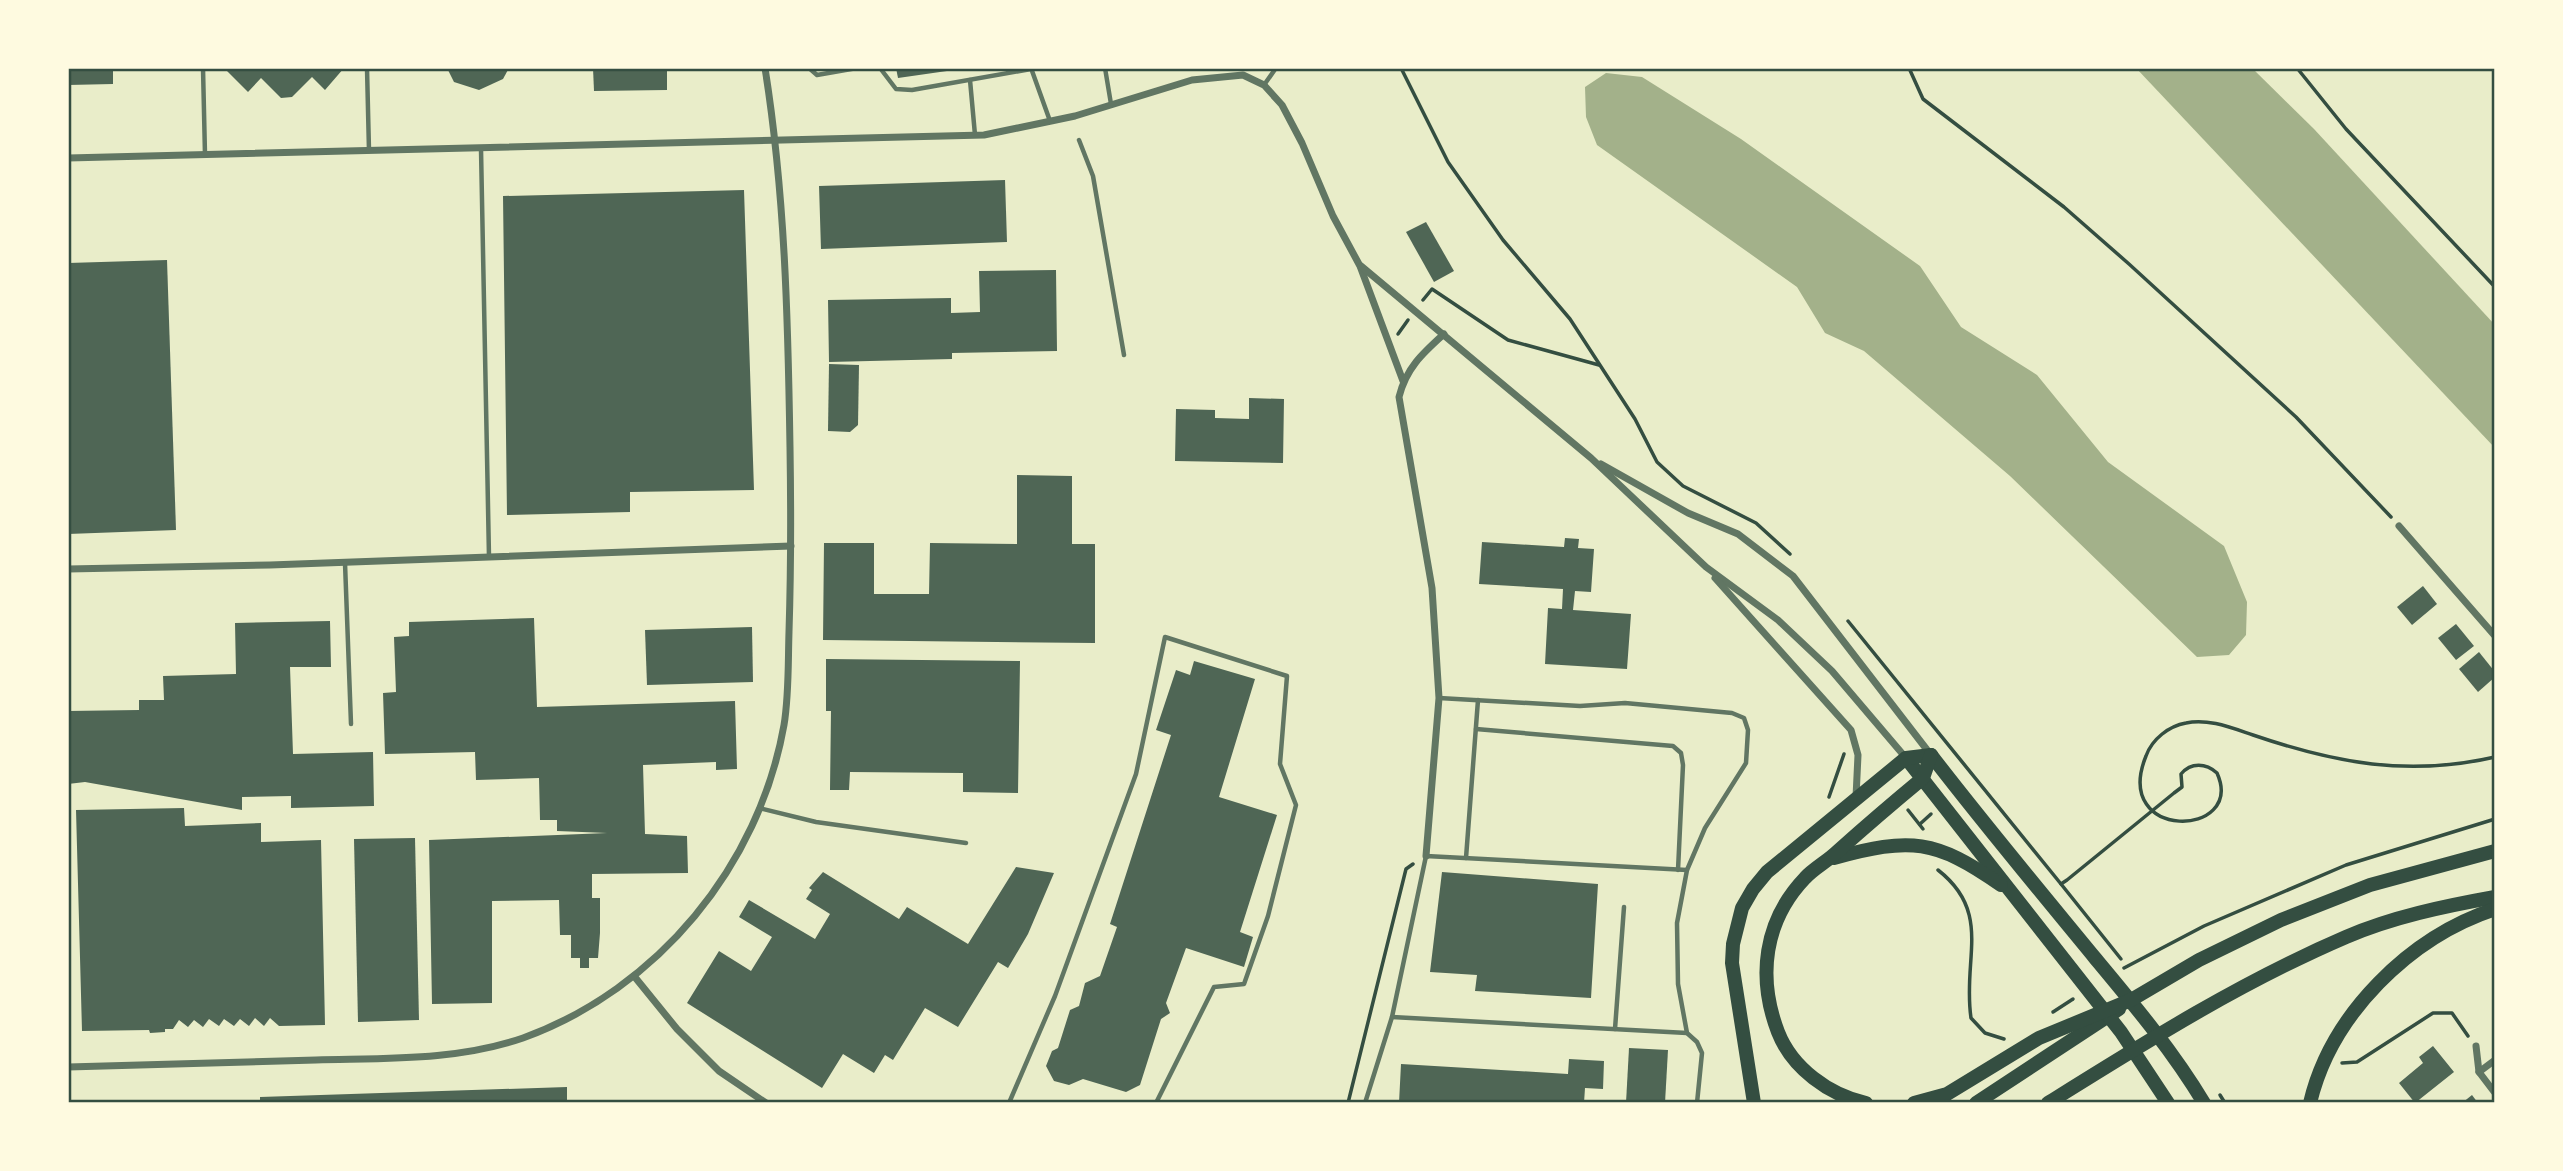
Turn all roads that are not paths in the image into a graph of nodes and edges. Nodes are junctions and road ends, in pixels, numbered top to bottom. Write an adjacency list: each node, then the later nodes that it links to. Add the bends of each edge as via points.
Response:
1 (203, 68): 19 (lane)
2 (366, 68): 18 (lane)
3 (765, 68): 16 (street)
4 (809, 68): 5 (lane, via 817,75)
5 (857, 68)
6 (880, 68): 10 (lane, via 896,89)
7 (1105, 68): 12 (lane)
8 (1276, 68): 11 (lane)
9 (1031, 69): 10 (lane); 13 (lane)
10 (970, 80): 14 (lane)
11 (1264, 85): 12 (street, via 1243,75 1224,75); 21 (street, via 1282,105 1303,143)
12 (1112, 105): 13 (street)
13 (1051, 122): 14 (street)
14 (975, 135): 16 (street)
15 (1079, 139): 23 (lane, via 1093,176)
16 (776, 142): 17 (street); 27 (street, via 788,300)
17 (481, 149): 18 (street); 28 (lane)
18 (369, 152): 19 (street)
19 (205, 156): 20 (street)
20 (68, 158)
21 (1360, 266): 22 (street); 24 (street)
22 (1444, 334): 24 (street, via 1414,361); 25 (street)
23 (1124, 355)
24 (1403, 381): 33 (street, via 1399,397 1432,588)
25 (1591, 458): 30 (street); 37 (street, via 1688,513 1738,534 1793,576)
26 (2399, 526): 32 (street)
27 (791, 546): 28 (street); 41 (street, via 784,724)
28 (489, 558): 29 (street)
29 (345, 563): 31 (street); 35 (lane)
30 (1706, 567): 38 (street, via 1778,620 1832,671); 40 (street, via 1851,730 1858,755)
31 (68, 569)
32 (2495, 636)
33 (1439, 698): 34 (lane); 44 (street)
34 (1478, 700): 36 (lane); 48 (lane, via 1580,706 1625,703 1744,718 1746,763 1704,828)
35 (351, 724)
36 (1476, 730): 45 (lane); 47 (lane, via 1673,746 1681,752 1683,765)
37 (1931, 755): 38 (main road); 39 (main road); 74 (main road, via 2133,1001)
38 (1906, 758): 39 (main road); 40 (main road)
39 (1923, 778): 46 (main road); 49 (main road)
40 (1856, 799): 68 (main road, via 1767,872 1742,908 1732,963)
41 (759, 808): 42 (lane, via 816,822); 53 (street, via 740,852 710,900)
42 (966, 843)
43 (2495, 851): 54 (main road, via 2370,885 2281,920)
44 (1426, 856): 45 (lane); 55 (lane)
45 (1466, 858): 47 (lane)
46 (1830, 859): 49 (main road, via 1895,843 1931,846 1975,867); 69 (main road, via 1807,875 1788,897 1773,930 1766,951 1768,996 1781,1039 1794,1060 1832,1091)
47 (1678, 870): 48 (lane)
48 (1687, 870): 57 (lane, via 1676,923 1678,984)
49 (2014, 894): 73 (main road)
50 (2495, 897): 72 (main road, via 2447,905 2347,936 2192,1014)
51 (1624, 907): 56 (lane)
52 (2495, 909): 75 (main road, via 2429,941 2386,973 2327,1057)
53 (634, 976): 60 (street, via 558,1023 522,1038 450,1056); 63 (street, via 719,1072)
54 (2131, 1000): 70 (main road, via 2039,1038 1947,1094); 71 (main road)
55 (1392, 1017): 56 (lane); 66 (lane)
56 (1615, 1029): 57 (lane)
57 (1687, 1034): 67 (lane, via 1702,1053)
58 (2476, 1046): 61 (street)
59 (2495, 1060): 61 (street)
60 (68, 1067)
61 (2479, 1073): 62 (street)
62 (2495, 1093)
63 (766, 1103)
64 (1009, 1103): 65 (lane, via 1055,996 1136,774 1166,636 1287,676 1280,764 1296,805 1268,916 1244,984 1214,987)
65 (1156, 1103)
66 (1365, 1103)
67 (1698, 1103)
68 (1754, 1103)
69 (1866, 1103)
70 (1914, 1103)
71 (1976, 1103)
72 (2048, 1103)
73 (2168, 1103)
74 (2204, 1103)
75 (2310, 1103)

